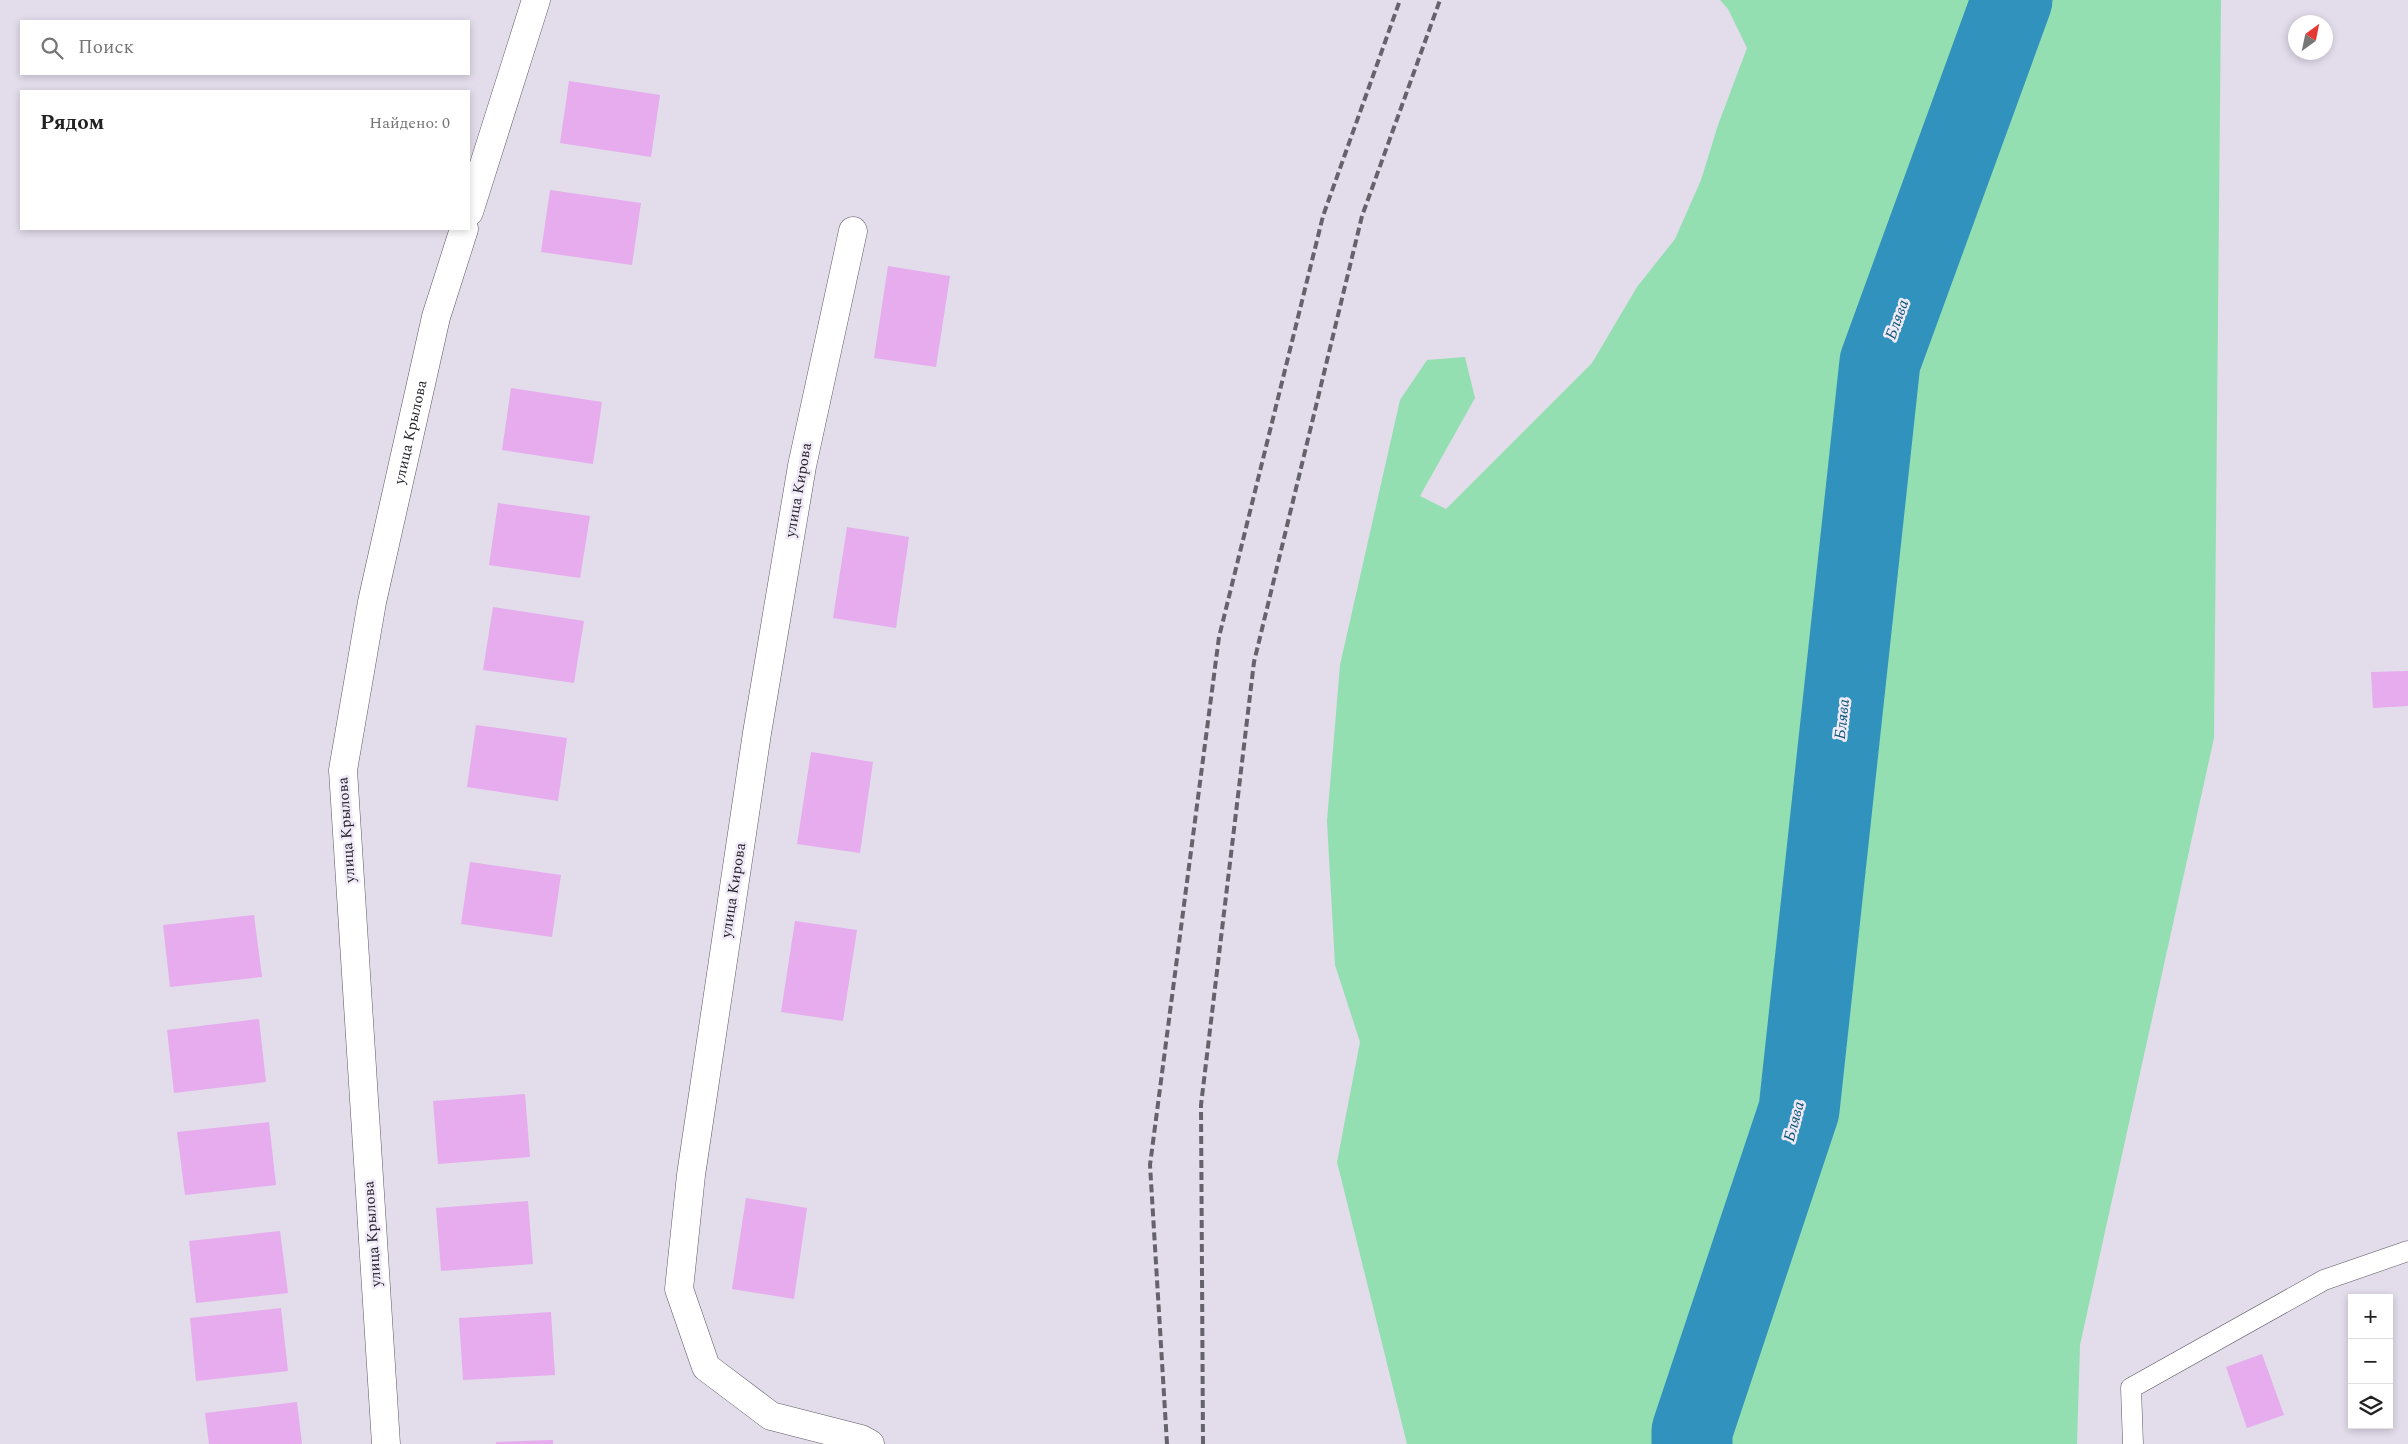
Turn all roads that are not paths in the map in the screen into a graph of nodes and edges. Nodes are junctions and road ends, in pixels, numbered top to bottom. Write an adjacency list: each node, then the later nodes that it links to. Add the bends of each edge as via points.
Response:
1 (536, 0): 2 (street)
2 (470, 209)
3 (464, 230): 6 (street, улица Крылова, via 436,317 376,583 342,770)
4 (853, 231): 7 (street, улица Кирова, via 802,466 759,723 691,1175 679,1289 706,1367 771,1416)
5 (2408, 1251): 8 (lane, via 2324,1280 2131,1388)
6 (386, 1444)
7 (870, 1444)
8 (2133, 1444)

